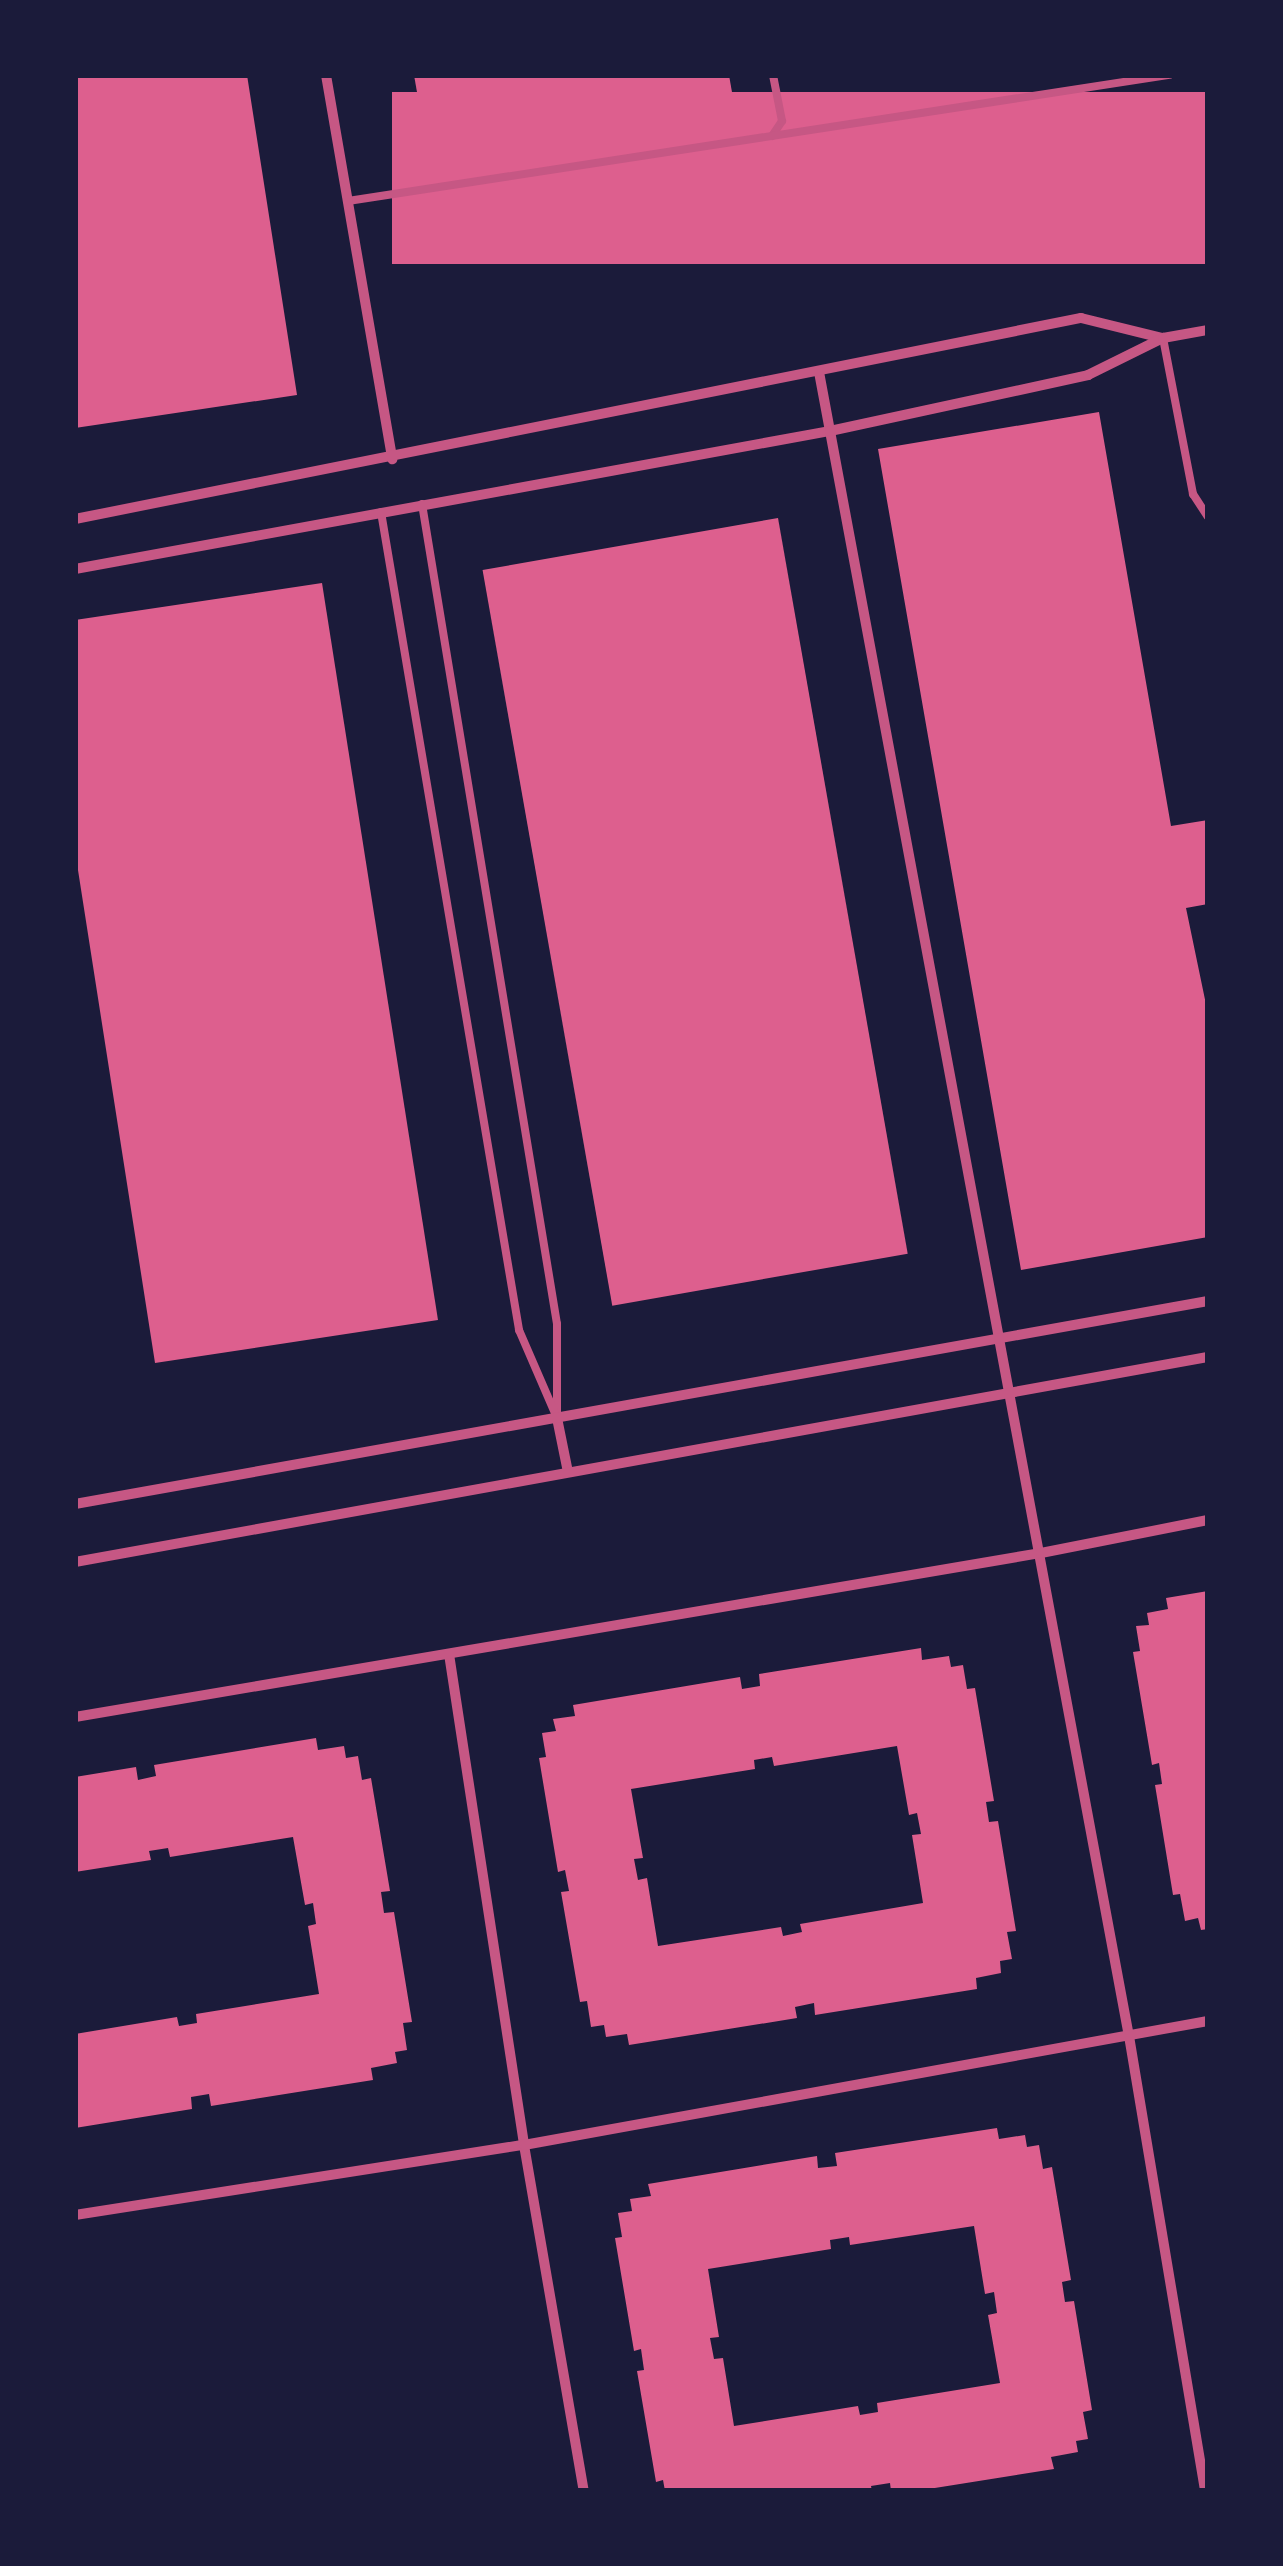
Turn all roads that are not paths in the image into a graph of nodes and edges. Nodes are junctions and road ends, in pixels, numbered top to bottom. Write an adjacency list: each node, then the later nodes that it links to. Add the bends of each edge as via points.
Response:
1 (326, 75): 5 (street)
2 (773, 75): 4 (lane, via 782,121)
3 (1170, 75): 4 (lane)
4 (772, 136): 5 (lane)
5 (348, 202): 10 (street)
6 (1208, 330): 7 (street)
7 (1164, 338): 8 (street, via 1081,318); 9 (street, via 1088,375); 13 (lane, via 1193,494)
8 (819, 372): 9 (street); 10 (street)
9 (830, 431): 11 (street); 17 (street)
10 (392, 459): 14 (street)
11 (422, 504): 12 (street); 20 (lane, via 557,1324)
12 (381, 512): 15 (street); 20 (lane, via 519,1330)
13 (1208, 516)
14 (75, 519)
15 (75, 570)
16 (1208, 1301): 17 (street)
17 (998, 1338): 19 (street); 20 (street)
18 (1208, 1356): 19 (street)
19 (1010, 1392): 21 (street); 24 (street)
20 (557, 1418): 21 (street); 22 (street)
21 (568, 1472): 25 (street)
22 (75, 1504)
23 (1208, 1520): 24 (street)
24 (1042, 1553): 26 (street); 29 (street)
25 (75, 1562)
26 (450, 1654): 27 (street); 30 (street)
27 (75, 1717)
28 (1208, 2021): 29 (street)
29 (1129, 2036): 30 (street); 33 (street)
30 (524, 2145): 31 (street); 32 (street)
31 (75, 2215)
32 (584, 2491)
33 (1205, 2491)

